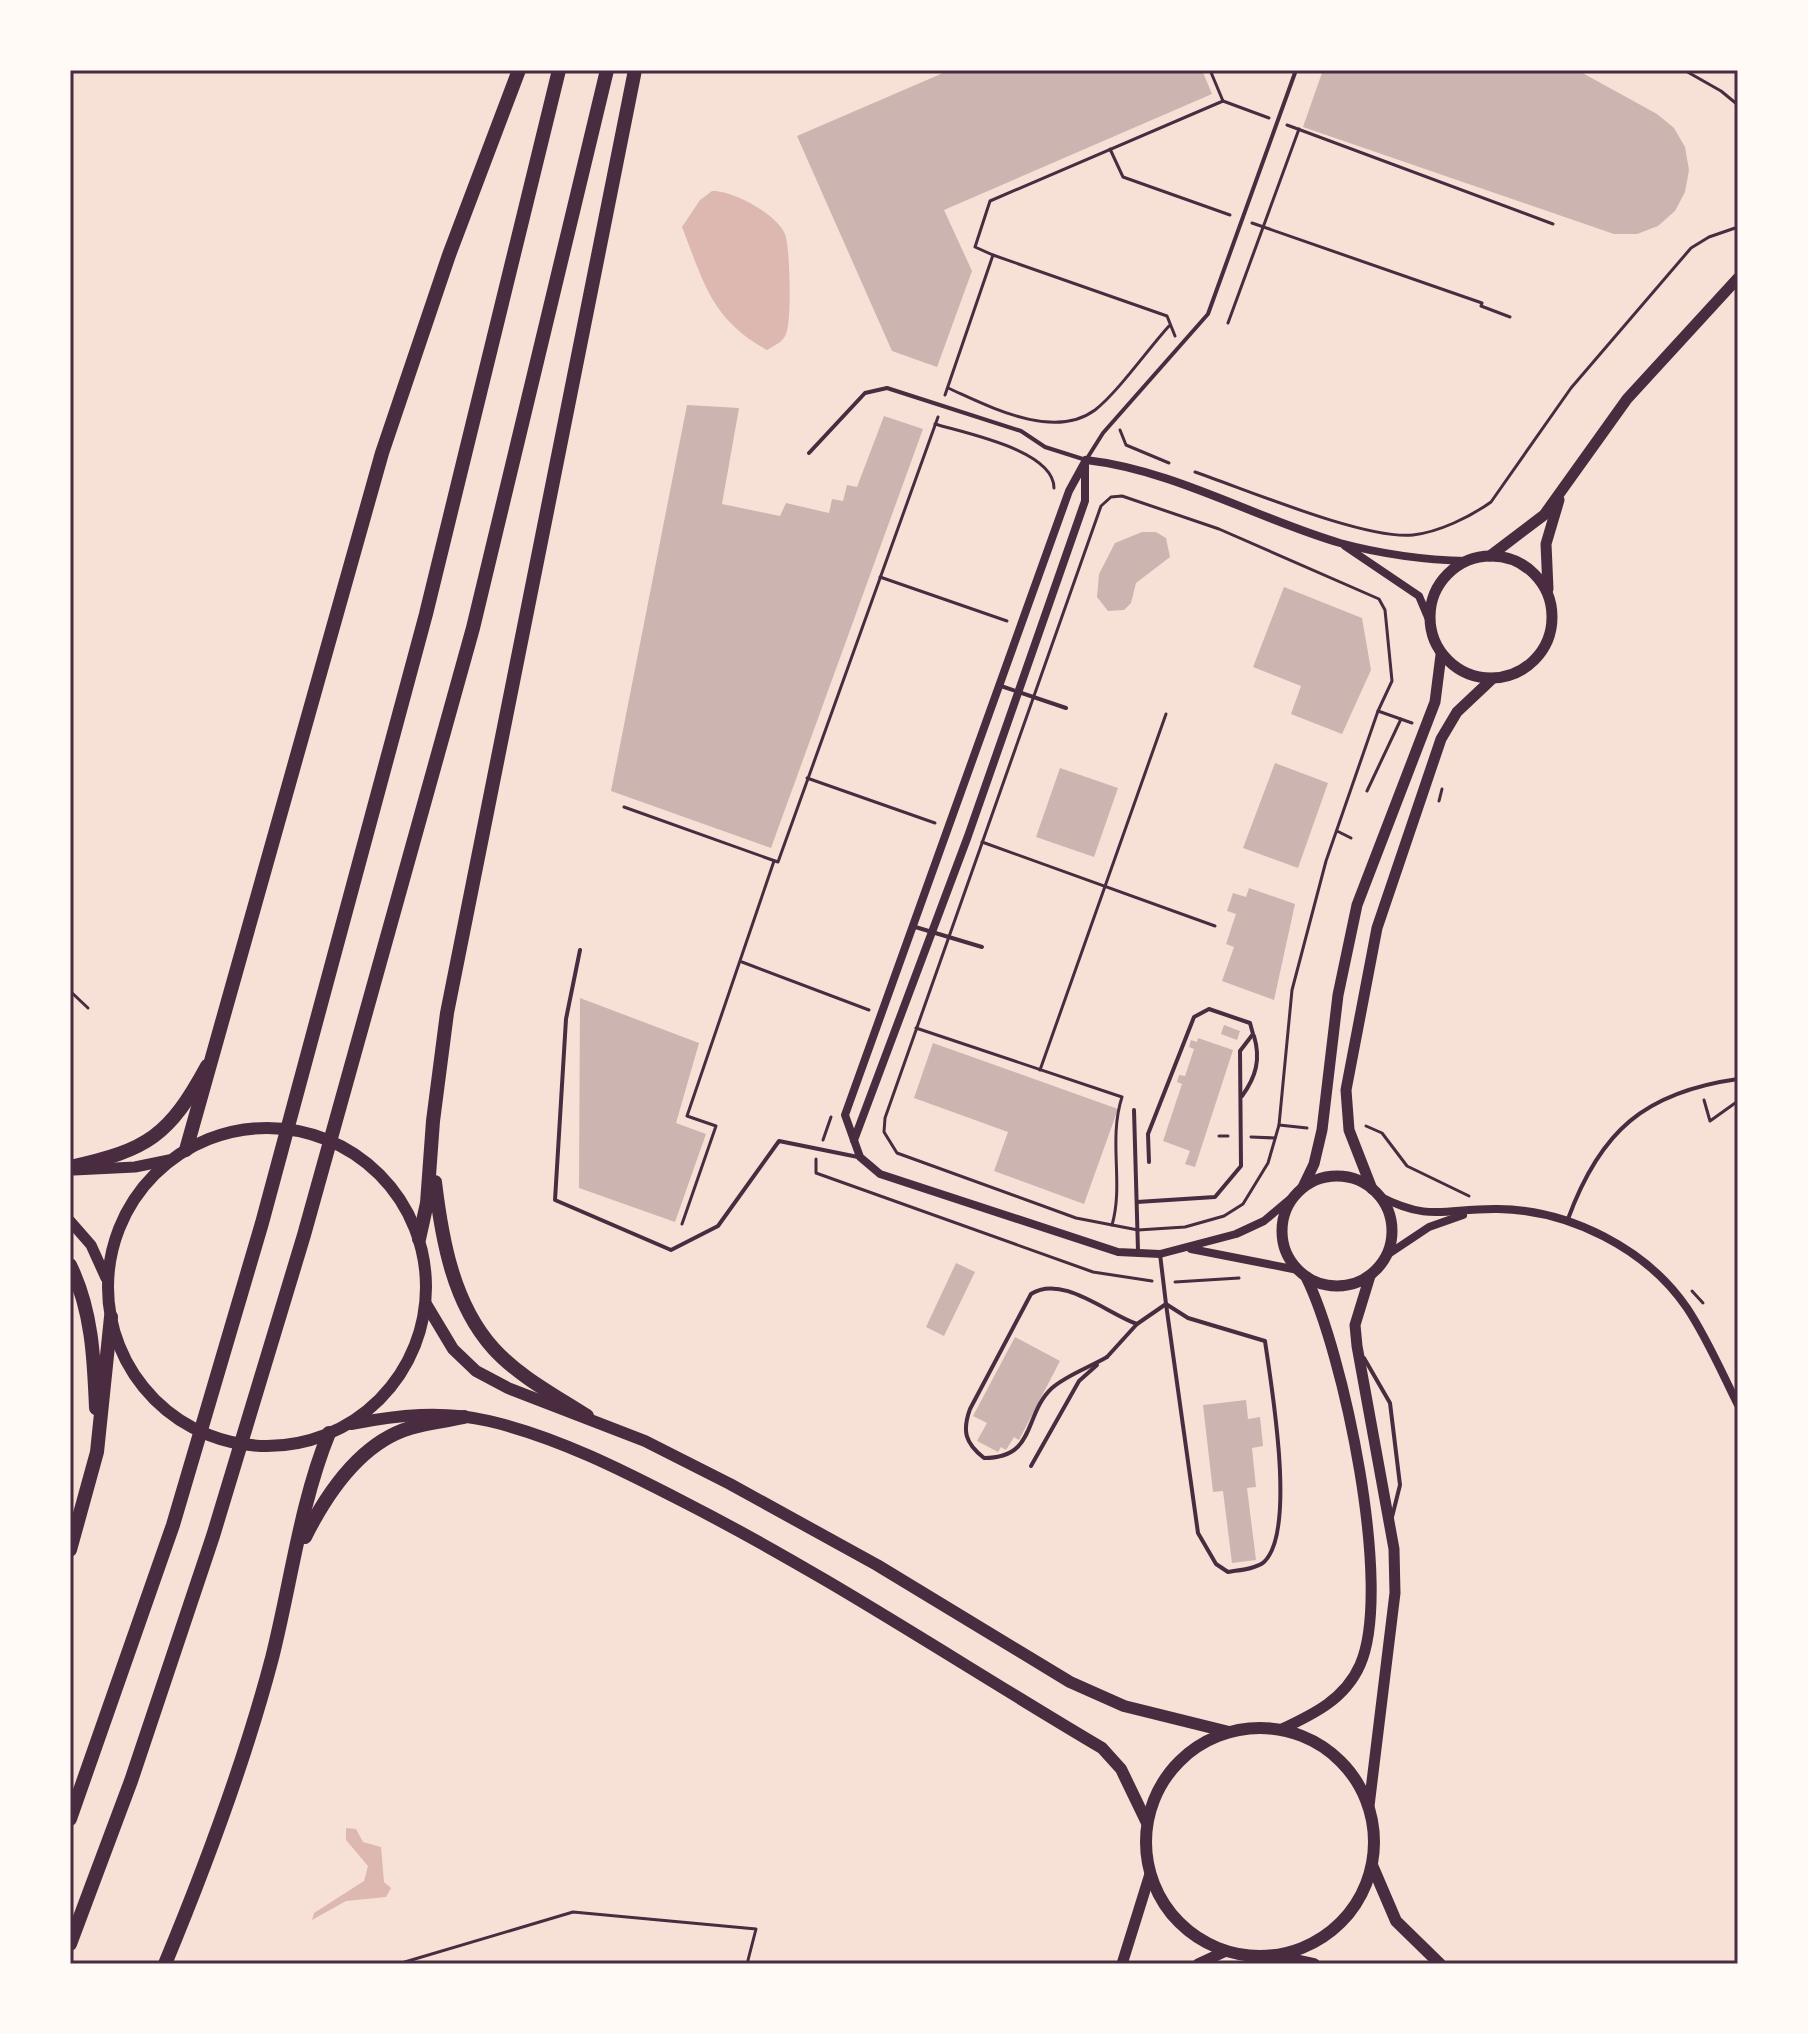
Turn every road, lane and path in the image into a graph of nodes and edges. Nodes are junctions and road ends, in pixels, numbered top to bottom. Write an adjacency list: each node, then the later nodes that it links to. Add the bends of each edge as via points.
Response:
1 (519, 70): 67 (highway, via 382,453)
2 (559, 70): 118 (highway, via 426,614 262,1223 173,1525)
3 (607, 70): 122 (highway, via 473,628 304,1235 213,1536)
4 (635, 70): 76 (highway, via 447,1013)
5 (1210, 70): 8 (path)
6 (1296, 70): 10 (lane)
7 (1684, 71): 9 (path)
8 (1223, 101): 10 (path); 12 (path)
9 (1738, 105)
10 (1278, 122): 11 (path); 13 (lane)
11 (1299, 129): 14 (path); 15 (path)
12 (1110, 149): 13 (path, via 1123,177); 17 (path, via 990,201 975,247)
13 (1242, 219): 15 (path); 27 (lane, via 1208,314 1103,433)
14 (1553, 224)
15 (1263, 227): 19 (path); 20 (path)
16 (1738, 227): 29 (path, via 1691,248 1571,388 1491,502 1472,515 1416,535 1395,535 1337,521)
17 (993, 255): 21 (path); 21 (path, via 1167,316 1169,326 1095,409 1061,423 988,406)
18 (1738, 278): 30 (main road, via 1627,399)
19 (1510, 317)
20 (1228, 323)
21 (948, 388): 22 (path)
22 (941, 407): 23 (path); 25 (lane, via 887,388 865,393); 27 (lane, via 1021,431 1045,447)
23 (935, 424): 24 (path); 34 (path)
24 (986, 440)
25 (809, 453)
26 (1144, 454): 28 (path)
27 (1086, 460): 31 (street, via 1124,464); 40 (street, via 1069,491); 41 (street, via 1085,501)
28 (1173, 465)
29 (1188, 470)
30 (1562, 492): 32 (main road, via 1544,515); 35 (main road, via 1546,544)
31 (1341, 543): 33 (street); 37 (street, via 1419,596)
32 (1490, 556): 33 (main road); 35 (main road, via 1523,565)
33 (1467, 561): 37 (main road, via 1440,583)
34 (880, 577): 36 (path); 46 (path)
35 (1549, 597): 39 (main road, via 1550,634 1541,653 1513,675)
36 (1007, 621)
37 (1430, 622): 38 (main road)
38 (1441, 655): 39 (main road, via 1464,673); 81 (main road, via 1435,702 1357,905 1338,995 1322,1130)
39 (1492, 679): 82 (main road, via 1457,712 1441,739 1377,928 1346,1090 1349,1130)
40 (1001, 686): 41 (lane); 55 (street)
41 (1019, 692): 42 (lane); 57 (street)
42 (1034, 697): 43 (lane); 50 (path, via 1101,506 1111,497 1122,496 1219,529 1356,587 1379,599 1385,610 1392,681); 52 (path)
43 (1066, 708)
44 (1166, 714): 54 (path)
45 (1401, 719): 47 (path)
46 (807, 778): 49 (path); 53 (path, via 778,862)
47 (1367, 791)
48 (624, 807): 53 (path)
49 (935, 823)
50 (1336, 831): 51 (path); 89 (path, via 1292,990 1279,1125 1268,1163 1243,1204 1224,1216 1185,1227)
51 (1351, 838)
52 (982, 842): 54 (path); 58 (path)
53 (774, 860): 61 (path)
54 (1105, 886): 56 (path); 68 (path)
55 (912, 926): 57 (lane); 74 (street, via 845,1115)
56 (1215, 926)
57 (932, 933): 58 (lane); 74 (street)
58 (947, 938): 59 (lane); 65 (path)
59 (982, 947)
60 (580, 950): 77 (lane, via 566,1019 555,1200 671,1250 718,1226 779,1141)
61 (740, 961): 64 (path); 87 (path, via 687,1116 716,1126)
62 (70, 991): 63 (path)
63 (88, 1008)
64 (869, 1010)
65 (916, 1028): 68 (path); 88 (path, via 885,1118 884,1132 897,1153 1076,1218)
66 (1253, 1034): 71 (lane, via 1240,1051); 71 (lane, via 1258,1050 1254,1080); 79 (lane, via 1250,1023 1209,1009 1194,1017 1148,1134)
67 (219, 1044): 75 (highway); 80 (highway, via 193,1093 157,1136 134,1150)
68 (1040, 1070): 88 (path, via 1122,1097 1115,1125 1117,1206)
69 (1738, 1079): 70 (lane)
70 (1698, 1085): 72 (path, via 1710,1121); 85 (lane, via 1660,1099 1619,1131 1585,1175)
71 (1242, 1096): 83 (lane, via 1241,1166 1215,1197)
72 (1738, 1101)
73 (1134, 1110): 83 (lane)
74 (854, 1140): 77 (street)
75 (186, 1150): 78 (main road); 90 (main road, via 254,1128 290,1127 313,1133 348,1148 381,1174)
76 (431, 1151): 90 (highway); 106 (highway, via 446,1249 472,1321 494,1350)
77 (860, 1157): 92 (street, via 880,1174 971,1206 1118,1252)
78 (169, 1160): 80 (main road, via 135,1167); 98 (main road, via 123,1218)
79 (1149, 1162)
80 (70, 1168)
81 (1300, 1190): 82 (main road, via 1331,1176 1359,1181); 91 (street, via 1264,1221); 96 (main road, via 1285,1212 1282,1232 1286,1253)
82 (1376, 1193): 84 (street, via 1404,1210); 94 (main road, via 1392,1231)
83 (1137, 1202): 89 (lane)
84 (1471, 1213): 85 (street, via 1497,1209); 94 (street, via 1429,1227)
85 (1568, 1219): 105 (street, via 1630,1252 1686,1306)
86 (70, 1221): 98 (main road, via 91,1245)
87 (682, 1224)
88 (1112, 1225): 89 (path)
89 (1138, 1230): 92 (lane)
90 (419, 1239): 99 (main road)
91 (1190, 1248): 93 (street); 96 (street)
92 (1138, 1253): 93 (street)
93 (1160, 1254): 100 (lane)
94 (1387, 1255): 97 (main road)
95 (70, 1265): 110 (highway, via 83,1292 94,1352)
96 (1302, 1274): 97 (main road, via 1338,1286); 115 (main road, via 1323,1311 1347,1402 1368,1549 1369,1622 1362,1662 1339,1696)
97 (1370, 1276): 103 (main road, via 1355,1325)
98 (106, 1278): 101 (main road)
99 (426, 1304): 106 (main road, via 453,1349 476,1371); 108 (main road, via 413,1355 393,1387)
100 (1166, 1304): 100 (lane, via 1188,1318 1265,1341 1279,1437 1278,1536 1264,1562 1247,1569 1228,1572 1216,1564 1198,1533); 102 (lane)
101 (111, 1317): 109 (main road, via 126,1363 150,1395 202,1434 276,1445); 110 (highway)
102 (1137, 1324): 104 (lane); 104 (lane, via 1060,1288 1043,1287 1031,1294 970,1409 964,1426 967,1440 984,1458 1010,1453 1021,1445 1055,1385)
103 (1357, 1346): 112 (main road); 112 (lane, via 1390,1403 1400,1485)
104 (1107, 1357): 111 (lane, via 1079,1381)
105 (1738, 1405)
106 (587, 1416): 116 (main road, via 645,1441 864,1558 1070,1682 1124,1706)
107 (464, 1417): 108 (main road, via 399,1415); 114 (highway, via 407,1429 376,1445 347,1471 319,1509); 119 (main road, via 555,1442 628,1473 857,1596 1102,1748 1121,1769)
108 (348, 1425): 109 (main road)
109 (329, 1433): 114 (highway, via 314,1470)
110 (97, 1452): 113 (highway)
111 (1031, 1466)
112 (1390, 1523): 117 (main road, via 1395,1593)
113 (70, 1550)
114 (294, 1559): 125 (highway, via 267,1675)
115 (1282, 1729): 116 (main road); 117 (main road, via 1336,1756)
116 (1229, 1732): 119 (main road, via 1199,1745 1175,1765 1157,1792)
117 (1369, 1806): 120 (main road)
118 (70, 1819)
119 (1147, 1823): 121 (main road)
120 (1372, 1865): 124 (main road, via 1360,1898 1338,1926 1308,1946); 131 (main road, via 1396,1921)
121 (1150, 1874): 123 (main road, via 1178,1922 1200,1940); 128 (main road)
122 (70, 1944)
123 (1226, 1951): 124 (main road); 129 (main road)
124 (1274, 1955): 130 (main road)
125 (165, 1964)
126 (398, 1964): 127 (path, via 573,1912 756,1929)
127 (747, 1964)
128 (1122, 1964)
129 (1198, 1964)
130 (1314, 1964)
131 (1440, 1964)

